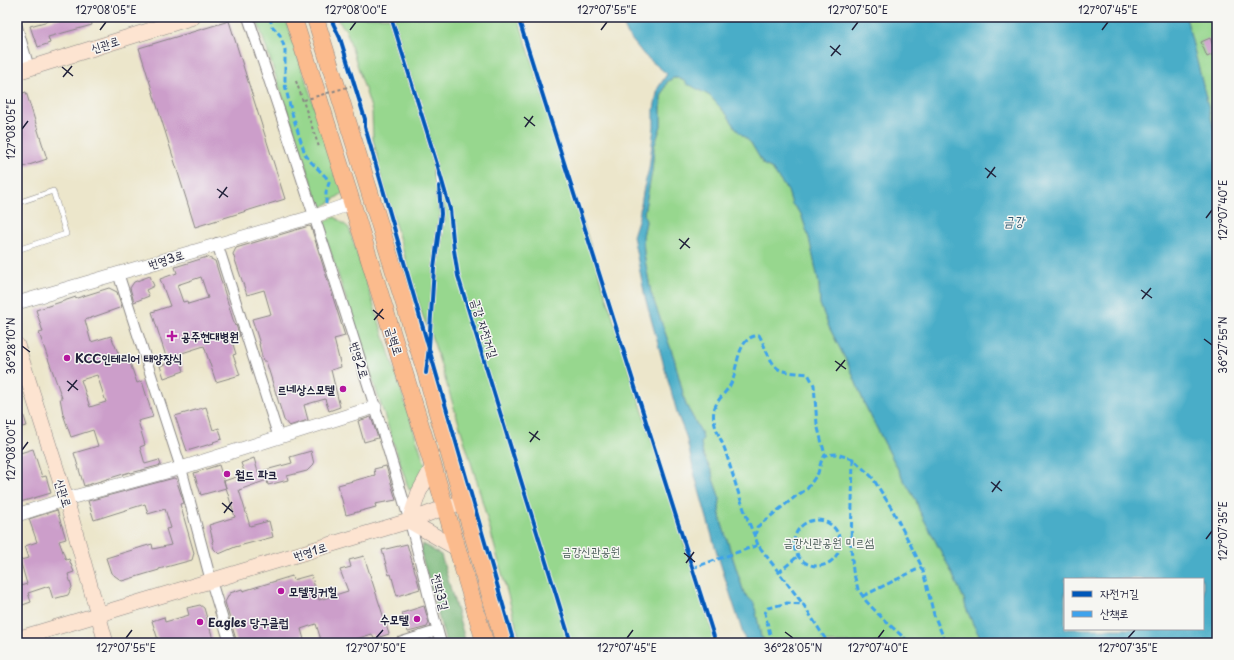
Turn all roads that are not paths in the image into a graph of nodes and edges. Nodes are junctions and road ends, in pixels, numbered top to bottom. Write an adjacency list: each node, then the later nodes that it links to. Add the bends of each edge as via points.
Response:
1 (193, 17): 7 (main road, 신관로)
2 (248, 17): 10 (street)
3 (293, 17): 9 (main road, 금벽로)
4 (315, 17): 16 (main road, 금벽로)
5 (391, 17): 16 (lane, via 438,167 440,214)
6 (17, 27): 7 (street)
7 (23, 70)
8 (17, 203): 12 (lane, via 53,191 66,234)
9 (352, 203): 10 (street, 번영3로); 19 (main road, 금벽로)
10 (315, 216): 11 (street, 번영3로); 17 (street, 번영2로)
11 (217, 244): 13 (street, 번영3로); 18 (street)
12 (17, 250)
13 (118, 273): 14 (street, 번영3로); 20 (street)
14 (17, 303)
15 (17, 345): 21 (main road, 신관로)
16 (426, 373): 22 (main road, 금벽로)
17 (375, 407): 18 (street); 25 (street)
18 (279, 438): 20 (street)
19 (433, 466): 23 (main road, 금벽로); 25 (main road, via 419,492)
20 (181, 468): 21 (street); 27 (street)
21 (66, 499): 24 (street); 28 (main road, 신관로)
22 (464, 502): 23 (main road, 번영1로); 36 (main road, 금벽로)
23 (446, 507): 25 (main road, 번영1로); 26 (main road, 금벽로)
24 (17, 515)
25 (409, 521): 26 (main road); 27 (main road, 번영1로); 29 (street, 전막3길)
26 (458, 549): 35 (main road, 금벽로)
27 (211, 582): 28 (main road, 번영1로); 32 (street)
28 (98, 614): 30 (main road, 번영1로); 31 (main road, 신관로)
29 (437, 631): 33 (street); 34 (street, 전막3길)
30 (17, 639)
31 (106, 643)
32 (230, 643)
33 (399, 643)
34 (441, 643)
35 (485, 643)
36 (504, 643)

